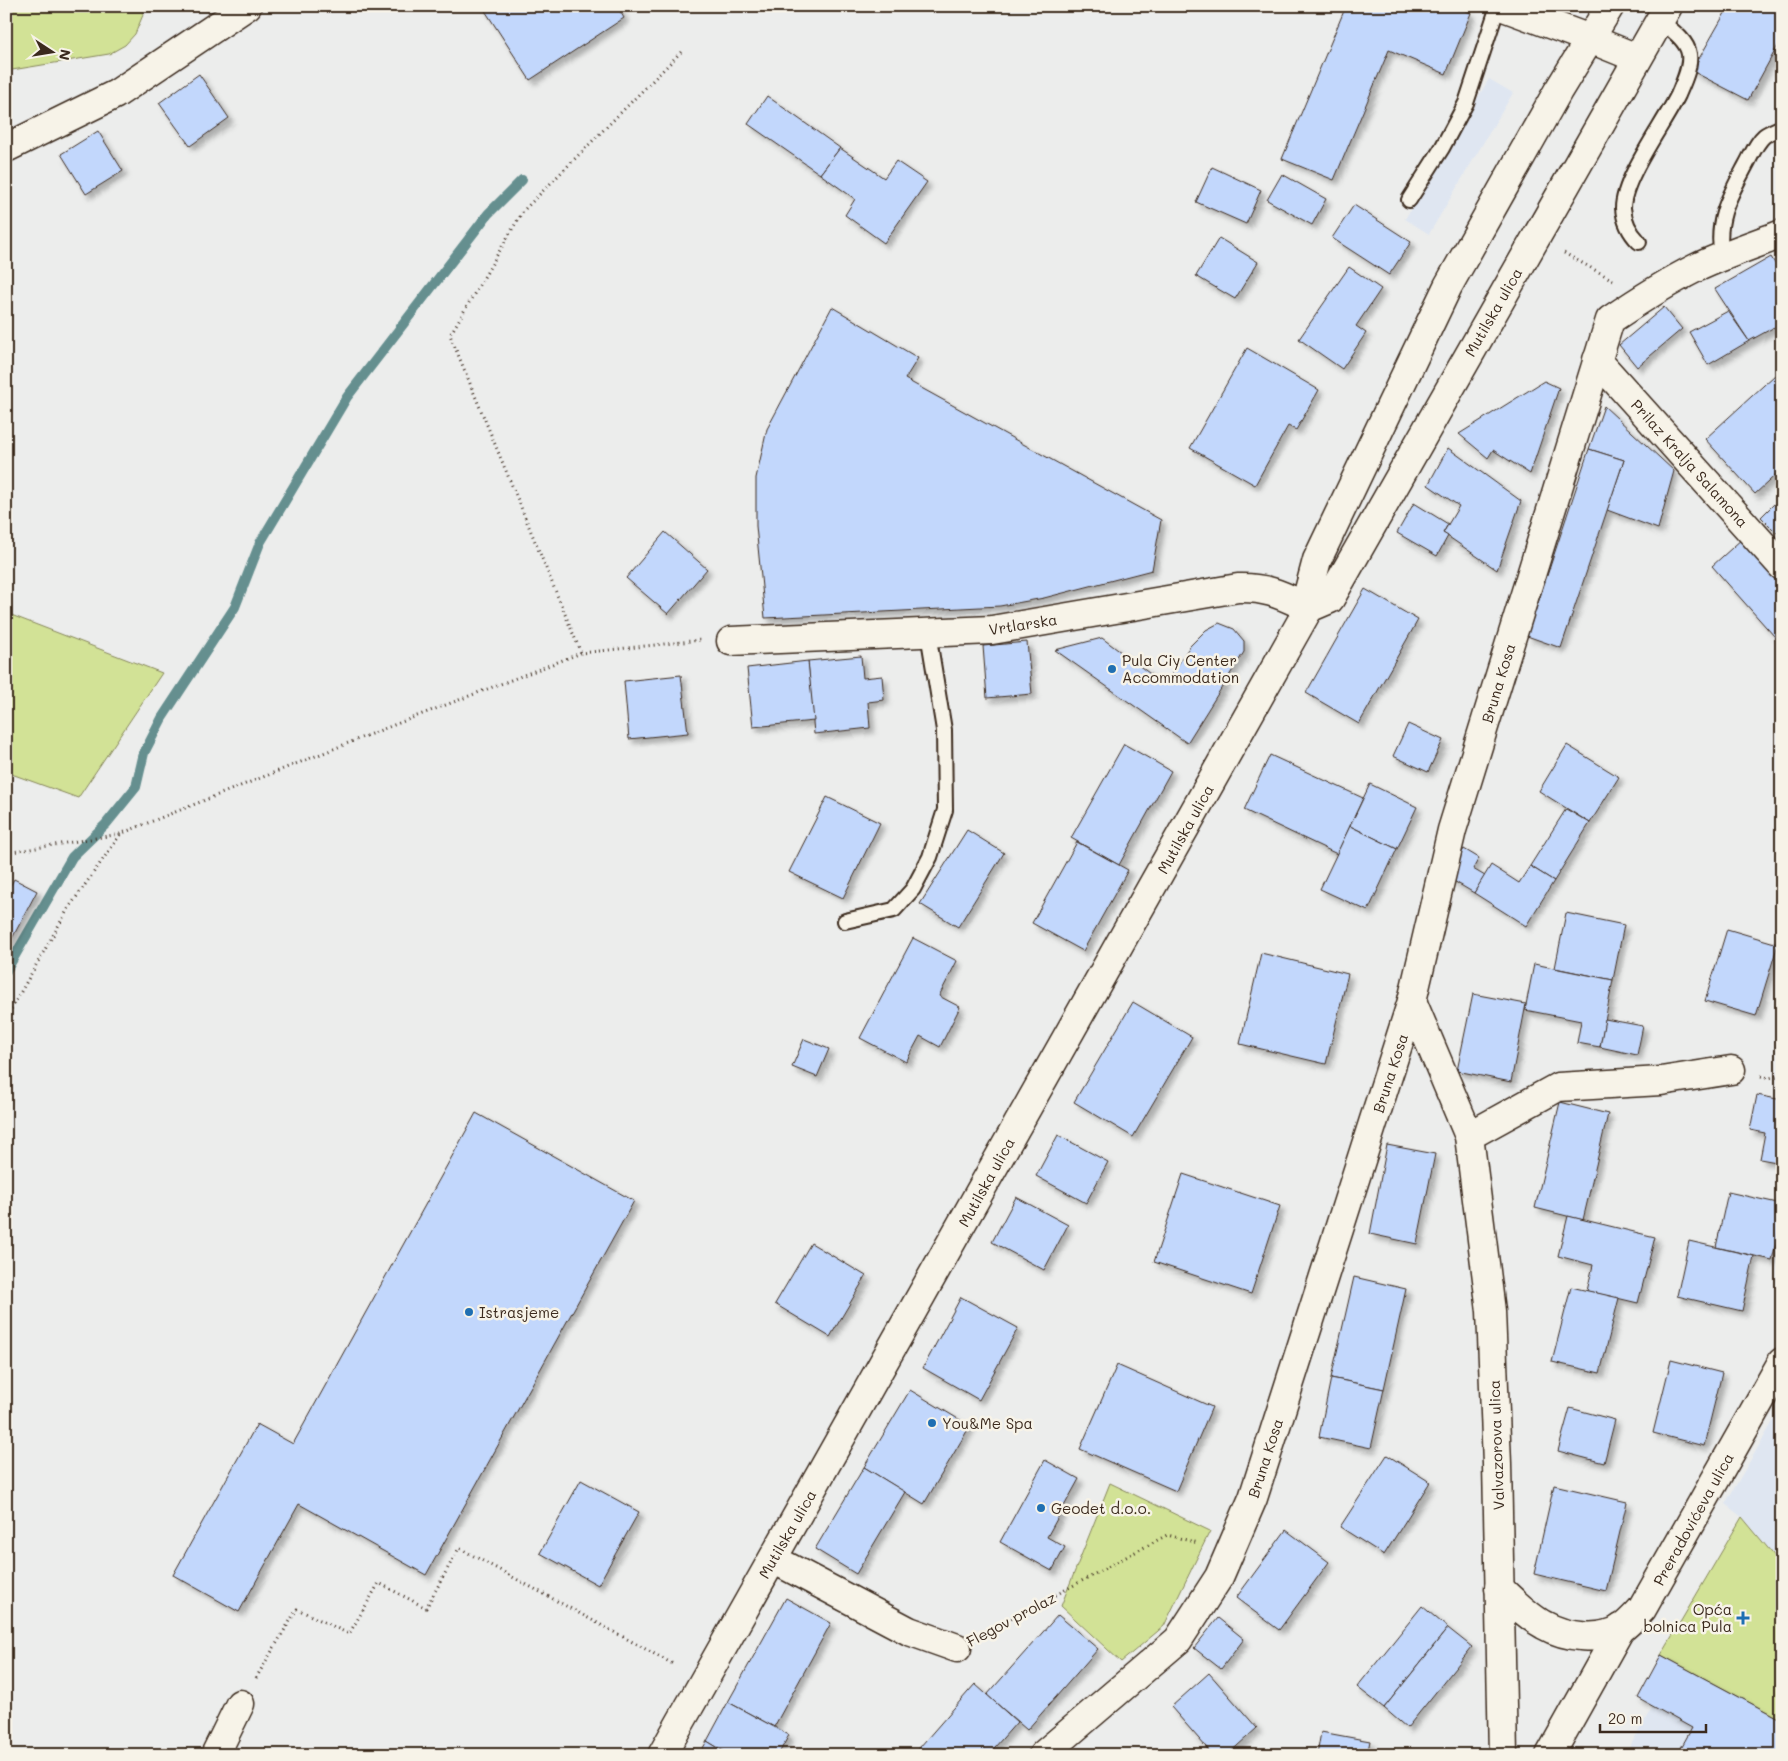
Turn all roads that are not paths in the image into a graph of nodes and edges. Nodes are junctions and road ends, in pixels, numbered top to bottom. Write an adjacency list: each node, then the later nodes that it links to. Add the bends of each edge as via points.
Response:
1 (247, 6): 8 (street, via 116,94)
2 (1499, 6): 5 (street); 9 (lane, via 1466,103)
3 (1610, 6): 5 (street, Mutilska ulica)
4 (1664, 13): 6 (street, Mutilska ulica); 11 (lane, via 1689,53 1688,67 1671,109 1630,179 1623,208 1631,234)
5 (1590, 39): 6 (street); 15 (street, Mutilska ulica, via 1448,286 1317,560 1308,594)
6 (1637, 58): 15 (street, Mutilska ulica, via 1330,599)
7 (1782, 127): 12 (lane, via 1764,136 1727,200 1719,241)
8 (6, 148)
9 (1409, 200)
10 (1782, 234): 12 (street)
11 (1639, 242)
12 (1722, 257): 13 (street, Bruna Kosa, via 1644,297 1610,320)
13 (1598, 360): 14 (street, Prilaz Kralja Salamona); 19 (street, Bruna Kosa, via 1452,830)
14 (1782, 566)
15 (1309, 608): 16 (street, Vrtlarska, via 1274,591 1238,588 992,630); 23 (street, Mutilska ulica)
16 (928, 633): 17 (street, Vrtlarska); 18 (lane, via 944,730 945,810 930,857 913,889 894,910)
17 (731, 641)
18 (845, 921)
19 (1412, 1001): 21 (street, Valvazorova ulica); 30 (street, Bruna Kosa, via 1253,1498 1219,1577 1178,1640)
20 (1731, 1070): 21 (street, via 1661,1081 1558,1087)
21 (1469, 1136): 24 (street, Valvazorova ulica, via 1491,1311 1498,1464)
22 (1782, 1362): 25 (street, Preradovićeva ulica, via 1642,1610)
23 (773, 1559): 26 (street, Flegov prolaz, via 909,1632); 29 (street, Mutilska ulica)
24 (1499, 1588): 25 (street, Preradovićeva ulica, via 1545,1626 1566,1633 1598,1637); 31 (street, Valvazorova ulica)
25 (1621, 1628): 32 (street)
26 (957, 1648)
27 (240, 1704): 28 (street)
28 (214, 1755)
29 (662, 1755)
30 (1043, 1755)
31 (1503, 1755)
32 (1550, 1755)

